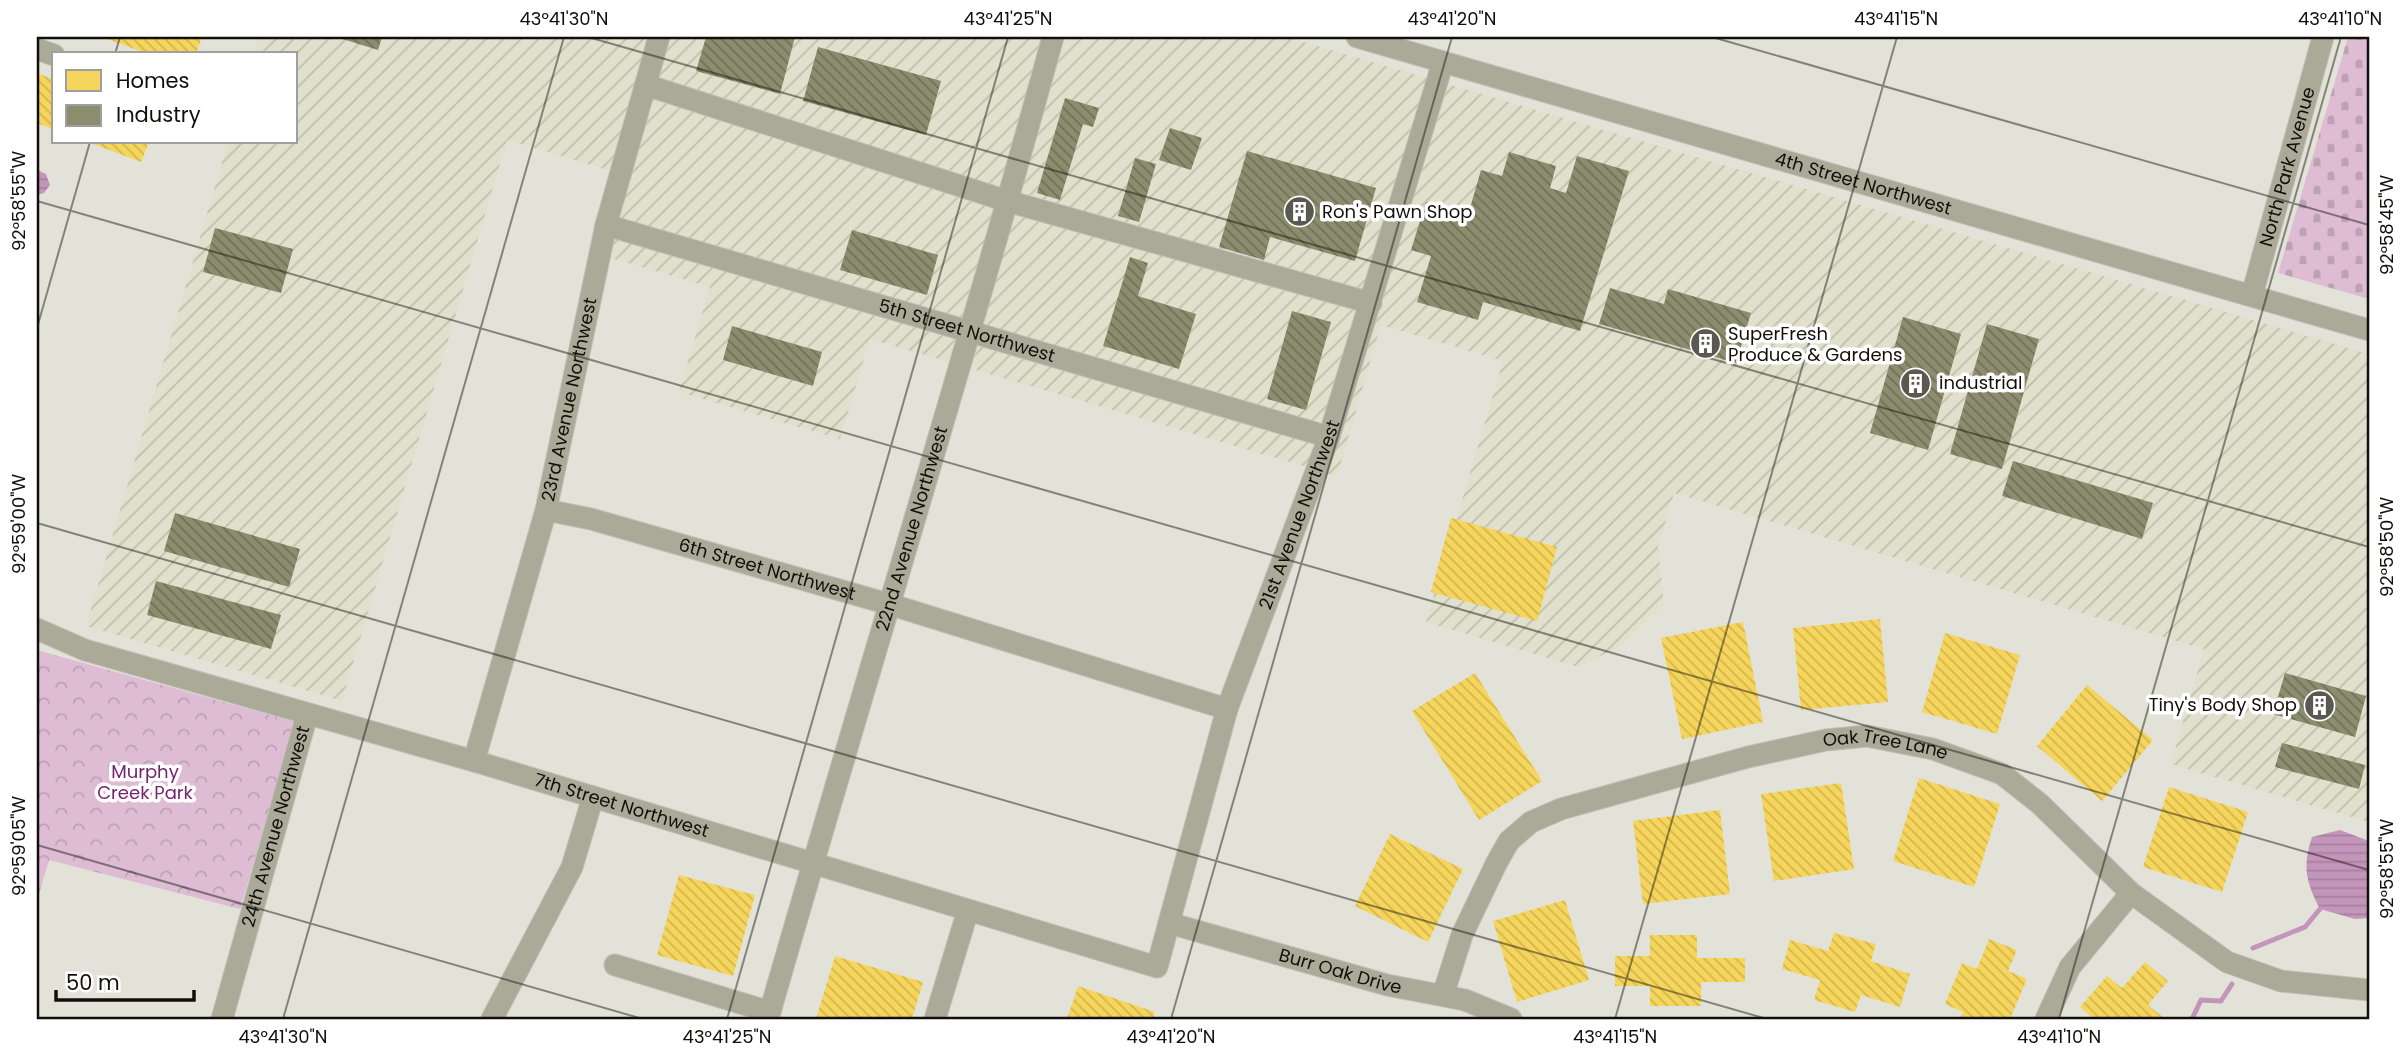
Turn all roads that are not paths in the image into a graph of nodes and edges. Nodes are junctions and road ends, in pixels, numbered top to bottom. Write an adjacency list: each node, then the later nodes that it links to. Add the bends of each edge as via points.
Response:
1 (660, 37): 6 (street, 23rd Avenue Northwest)
2 (1053, 37): 7 (street, 22nd Avenue Northwest)
3 (1357, 37): 5 (street, 4th Street Northwest)
4 (2323, 37): 9 (street, North Park Avenue)
5 (1443, 62): 9 (street, 4th Street Northwest); 10 (street, 21st Avenue Northwest)
6 (646, 85): 7 (street); 8 (street, 23rd Avenue Northwest)
7 (1007, 201): 10 (street); 12 (street, 22nd Avenue Northwest)
8 (606, 225): 12 (street, 5th Street Northwest); 14 (street, 23rd Avenue Northwest)
9 (2252, 295): 11 (street, 4th Street Northwest)
10 (1371, 303): 13 (street, 21st Avenue Northwest)
11 (2369, 330)
12 (970, 331): 13 (street, 5th Street Northwest); 15 (street, 22nd Avenue Northwest)
13 (1329, 437): 17 (street, 21st Avenue Northwest)
14 (546, 510): 15 (street, 6th Street Northwest, via 592,519); 19 (street, 23rd Avenue Northwest)
15 (892, 605): 17 (street, 6th Street Northwest); 21 (street, 22nd Avenue Northwest)
16 (37, 629): 18 (street, 7th Street Northwest, via 85,650)
17 (1227, 709): 24 (street, 21st Avenue Northwest)
18 (307, 715): 19 (street, 7th Street Northwest); 30 (street, 24th Avenue Northwest)
19 (474, 761): 20 (street, 7th Street Northwest)
20 (593, 797): 21 (street, 7th Street Northwest); 31 (street, via 572,867)
21 (812, 863): 23 (street, 7th Street Northwest); 29 (street, 22nd Avenue Northwest)
22 (2131, 893): 27 (street, Oak Tree Lane, via 2210,951 2247,971 2289,982); 28 (street, Oak Tree Lane, via 2040,804 2002,774 1890,738 1826,740 1561,808 1531,822 1509,841 1497,862 1462,935); 34 (street, via 2070,967)
23 (968, 910): 26 (street, 7th Street Northwest); 32 (street)
24 (1169, 923): 26 (street, 21st Avenue Northwest); 28 (street, Burr Oak Drive, via 1387,985)
25 (615, 965): 29 (street)
26 (1157, 967)
27 (2369, 990)
28 (1443, 995): 33 (street, Burr Oak Drive)
29 (769, 1015)
30 (222, 1019)
31 (492, 1019)
32 (934, 1019)
33 (1511, 1019)
34 (2046, 1019)

